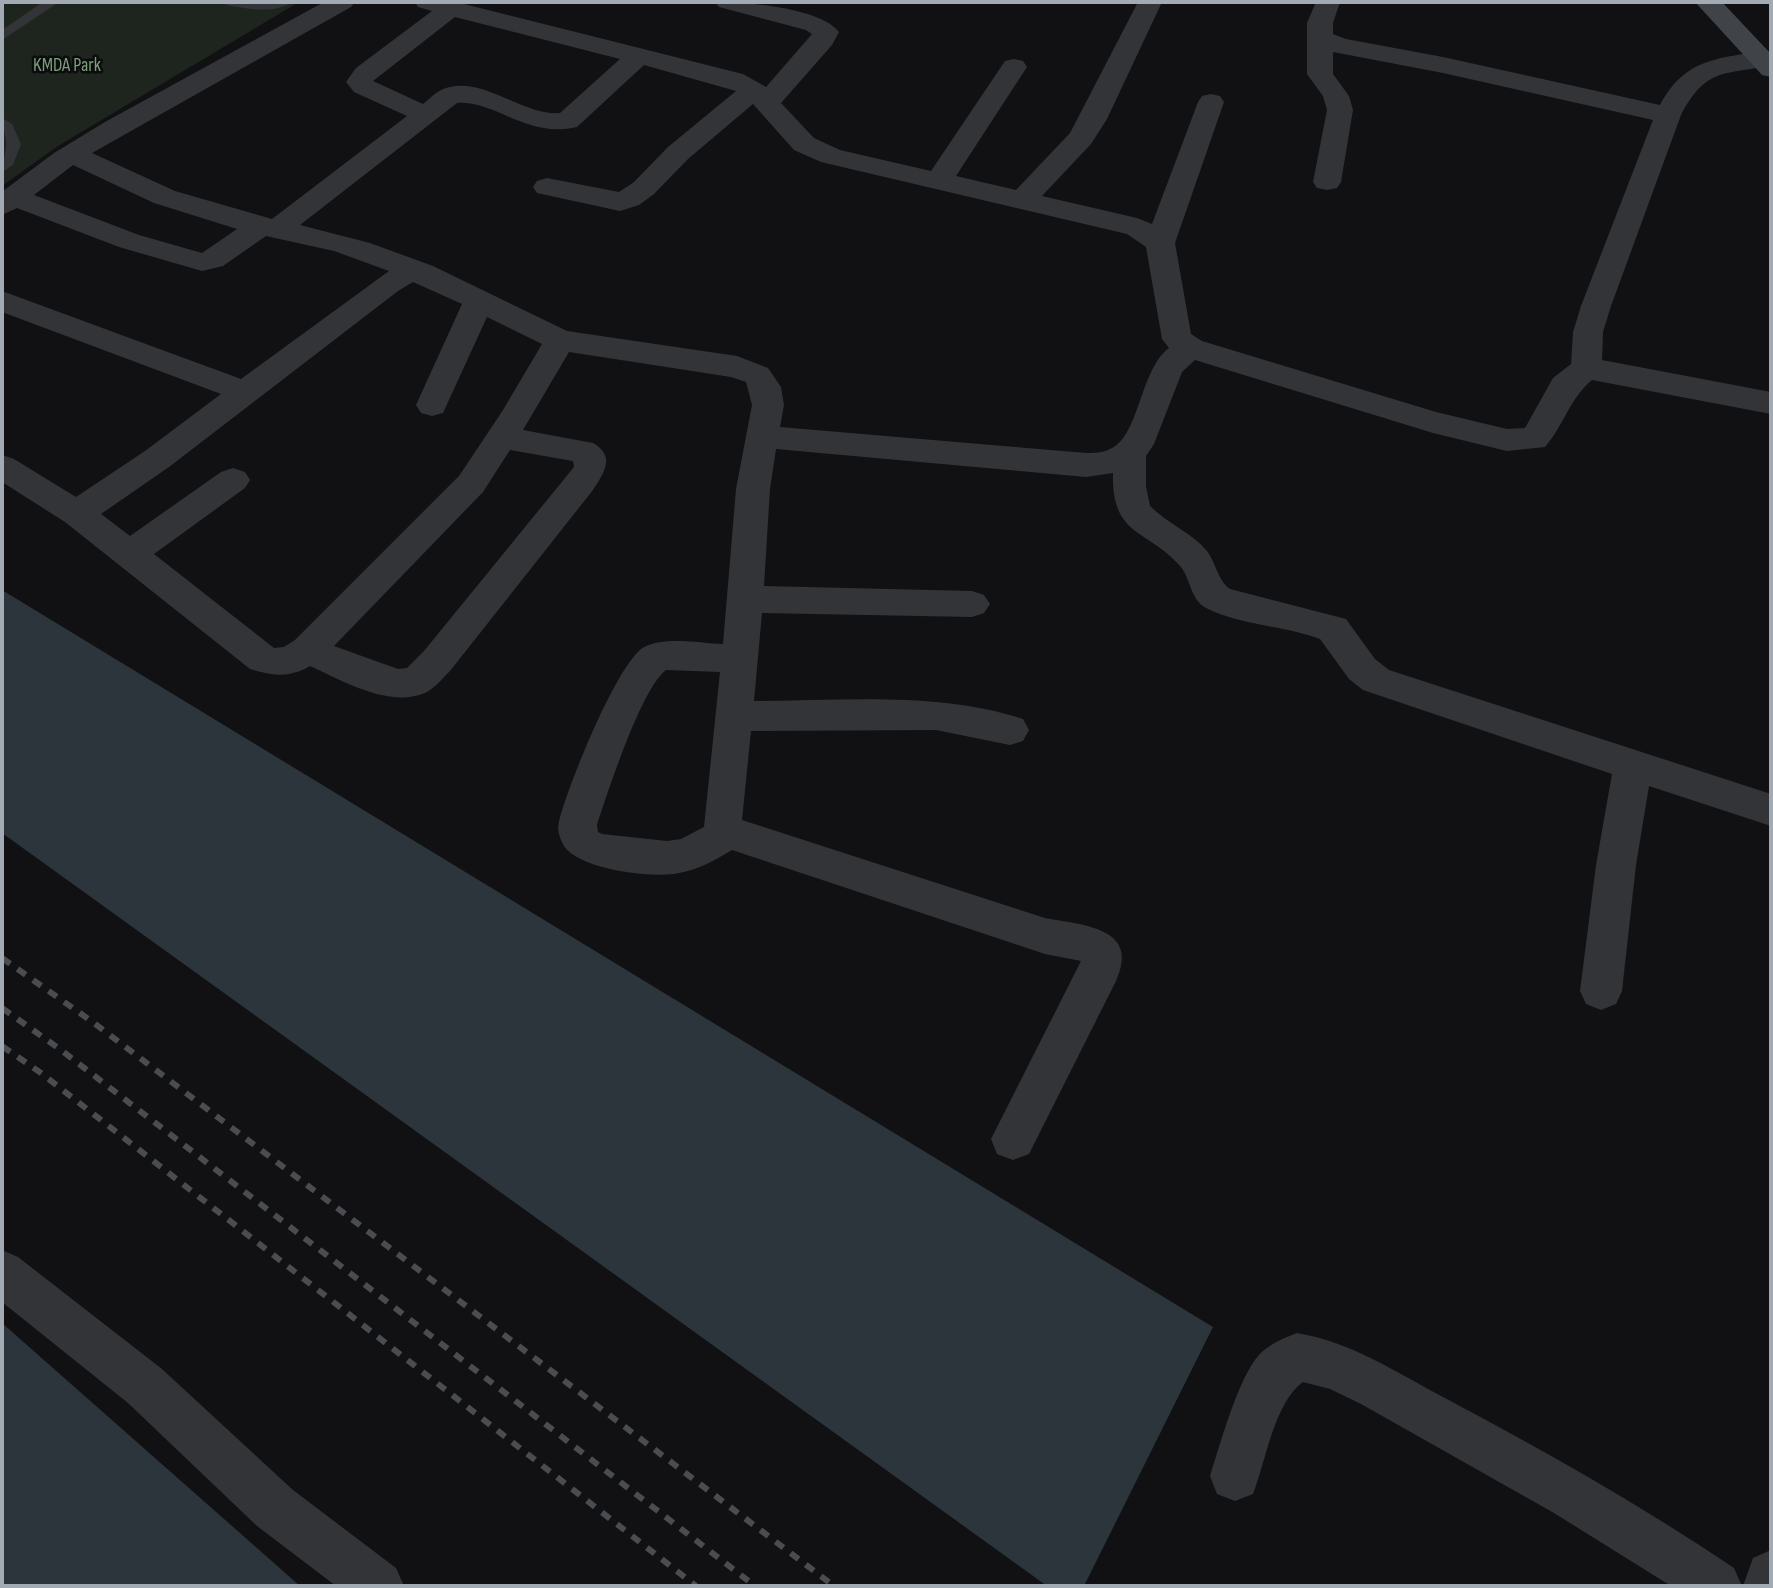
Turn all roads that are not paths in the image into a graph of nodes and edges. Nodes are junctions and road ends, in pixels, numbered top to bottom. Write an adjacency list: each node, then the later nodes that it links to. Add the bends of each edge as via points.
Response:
1 (52, 2): 10 (lane)
2 (232, 2): 3 (lane, via 257,6)
3 (285, 2)
4 (342, 2): 20 (street)
5 (729, 2): 15 (street, via 826,32 823,40)
6 (1150, 2): 25 (street, via 1093,119)
7 (1328, 2): 11 (street)
8 (1708, 2): 13 (main road)
9 (439, 5): 12 (street); 17 (street, via 359,82)
10 (2, 36)
11 (1320, 38): 18 (street, via 1339,46); 23 (street, via 1320,74 1340,110)
12 (638, 56): 15 (street, via 734,80); 17 (street, via 566,121 543,121 457,94)
13 (1767, 64): 18 (street, via 1699,71 1680,90)
14 (1014, 67): 22 (street)
15 (761, 96): 22 (street, via 804,144 831,156); 24 (street, via 679,151 631,199 620,202)
16 (1211, 102): 28 (street)
17 (425, 114): 27 (street)
18 (1668, 115): 34 (street, via 1588,332)
19 (2, 122): 21 (lane, via 14,136 15,146)
20 (73, 154): 26 (street); 27 (street, via 104,172 190,205)
21 (2, 167)
22 (938, 182): 25 (street)
23 (1327, 182)
24 (547, 187)
25 (1024, 199): 28 (street, via 1137,227)
26 (8, 202): 27 (street, via 191,261 213,259)
27 (268, 228): 29 (street, via 387,258)
28 (1160, 243): 33 (street, via 1177,340)
29 (415, 272): 30 (street); 35 (street, via 387,284)
30 (480, 299): 32 (street); 37 (street)
31 (2, 301): 35 (street)
32 (560, 340): 38 (street); 39 (street, via 737,367 757,375 768,405)
33 (1191, 348): 34 (street, via 1507,440 1534,439 1564,386); 40 (street, via 1166,372)
34 (1587, 369): 36 (street)
35 (243, 391): 43 (street, via 157,459)
36 (1771, 403)
37 (432, 405)
38 (501, 437): 47 (street, via 471,485); 47 (street, via 580,451 590,456 590,468 437,661 421,678 405,684 387,682)
39 (763, 438): 40 (street, via 1086,465 1112,463); 45 (street, via 753,489)
40 (1130, 454): 51 (street, via 1128,500 1133,510 1186,551 1198,564 1208,592 1217,598 1333,629 1362,669 1376,680)
41 (2, 467): 43 (street)
42 (233, 480): 44 (street)
43 (77, 513): 44 (street)
44 (131, 553): 47 (street, via 263,659 291,660)
45 (746, 599): 46 (street); 48 (street)
46 (972, 604)
47 (307, 650)
48 (740, 659): 49 (street); 53 (street, via 660,656 649,663 634,683 577,825 582,842 596,850 667,858 691,853)
49 (732, 716): 50 (street, via 936,715); 53 (street, via 722,813)
50 (1010, 730)
51 (1633, 765): 52 (street); 54 (street)
52 (1771, 810)
53 (728, 832): 55 (street, via 1045,936 1092,945 1102,954 1101,968)
54 (1601, 991)
55 (1013, 1139)
56 (2, 1273): 59 (street, via 145,1386 275,1508)
57 (1235, 1476): 60 (street, via 1258,1405 1276,1372 1297,1357 1316,1359 1539,1475)
58 (1771, 1576): 61 (street)
59 (378, 1586)
60 (1716, 1586)
61 (1769, 1586)

